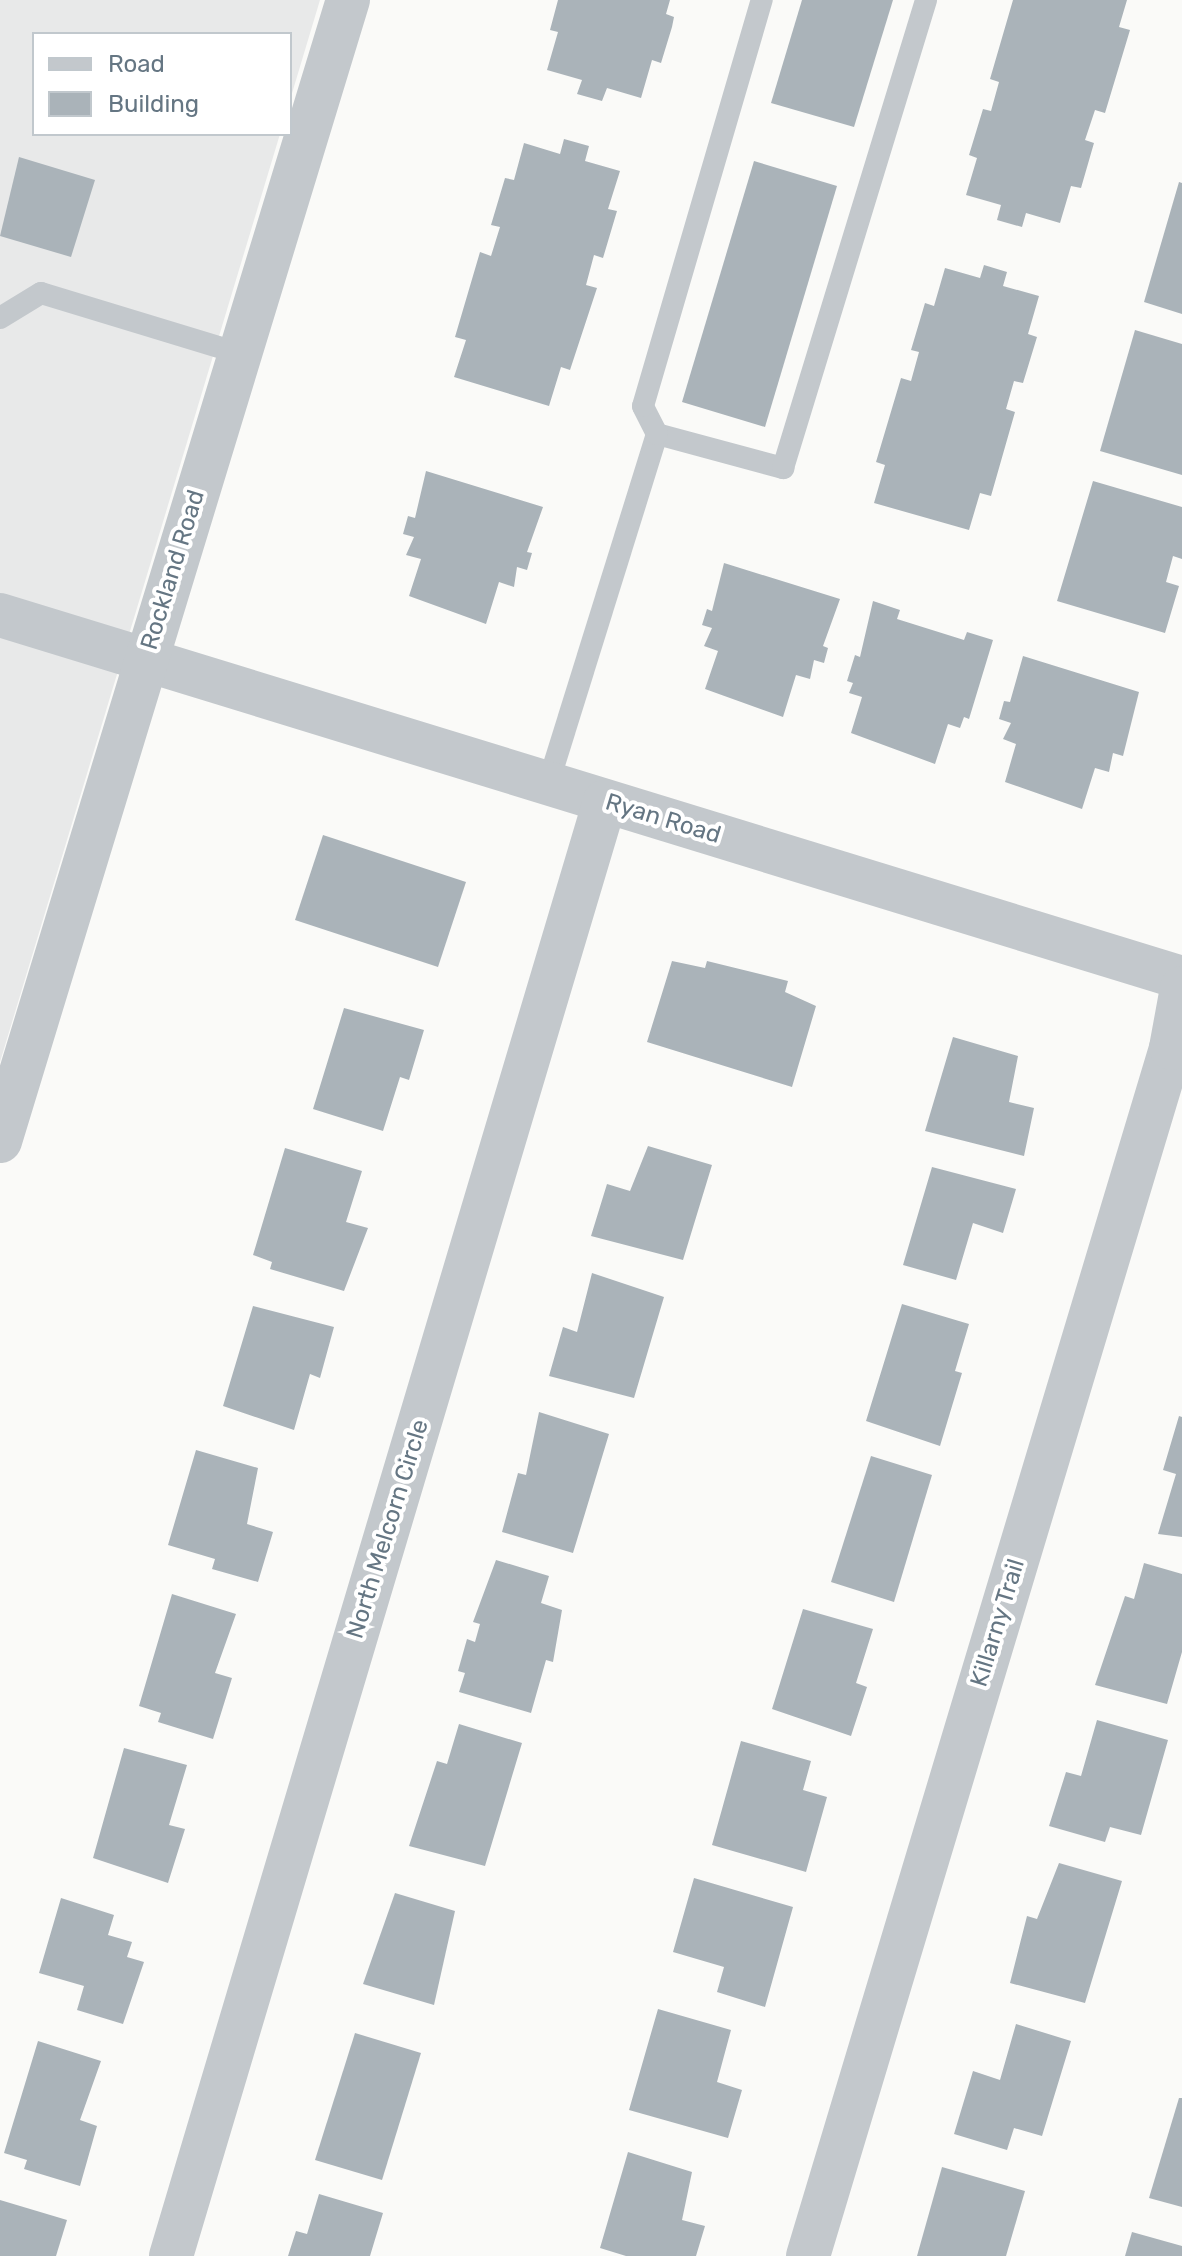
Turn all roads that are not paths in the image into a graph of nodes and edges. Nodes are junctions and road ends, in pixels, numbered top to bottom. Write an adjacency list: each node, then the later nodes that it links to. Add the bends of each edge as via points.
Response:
1 (348, 0): 5 (street, Rockland Road)
2 (762, 0): 6 (lane, via 643,406)
3 (926, 0): 6 (lane, via 783,468)
4 (0, 318): 5 (lane, via 41,293)
5 (239, 353): 8 (street, Rockland Road)
6 (657, 434): 9 (lane)
7 (0, 615): 8 (street, Ryan Road)
8 (145, 661): 9 (street, Ryan Road); 13 (street, Rockland Road)
9 (548, 784): 10 (street, Ryan Road)
10 (605, 801): 11 (street, Ryan Road); 14 (street, North Melcorn Circle)
11 (1182, 978)
12 (1182, 988): 15 (street, Killarny Trail, via 1171,1048)
13 (0, 1141)
14 (171, 2256)
15 (808, 2256)

